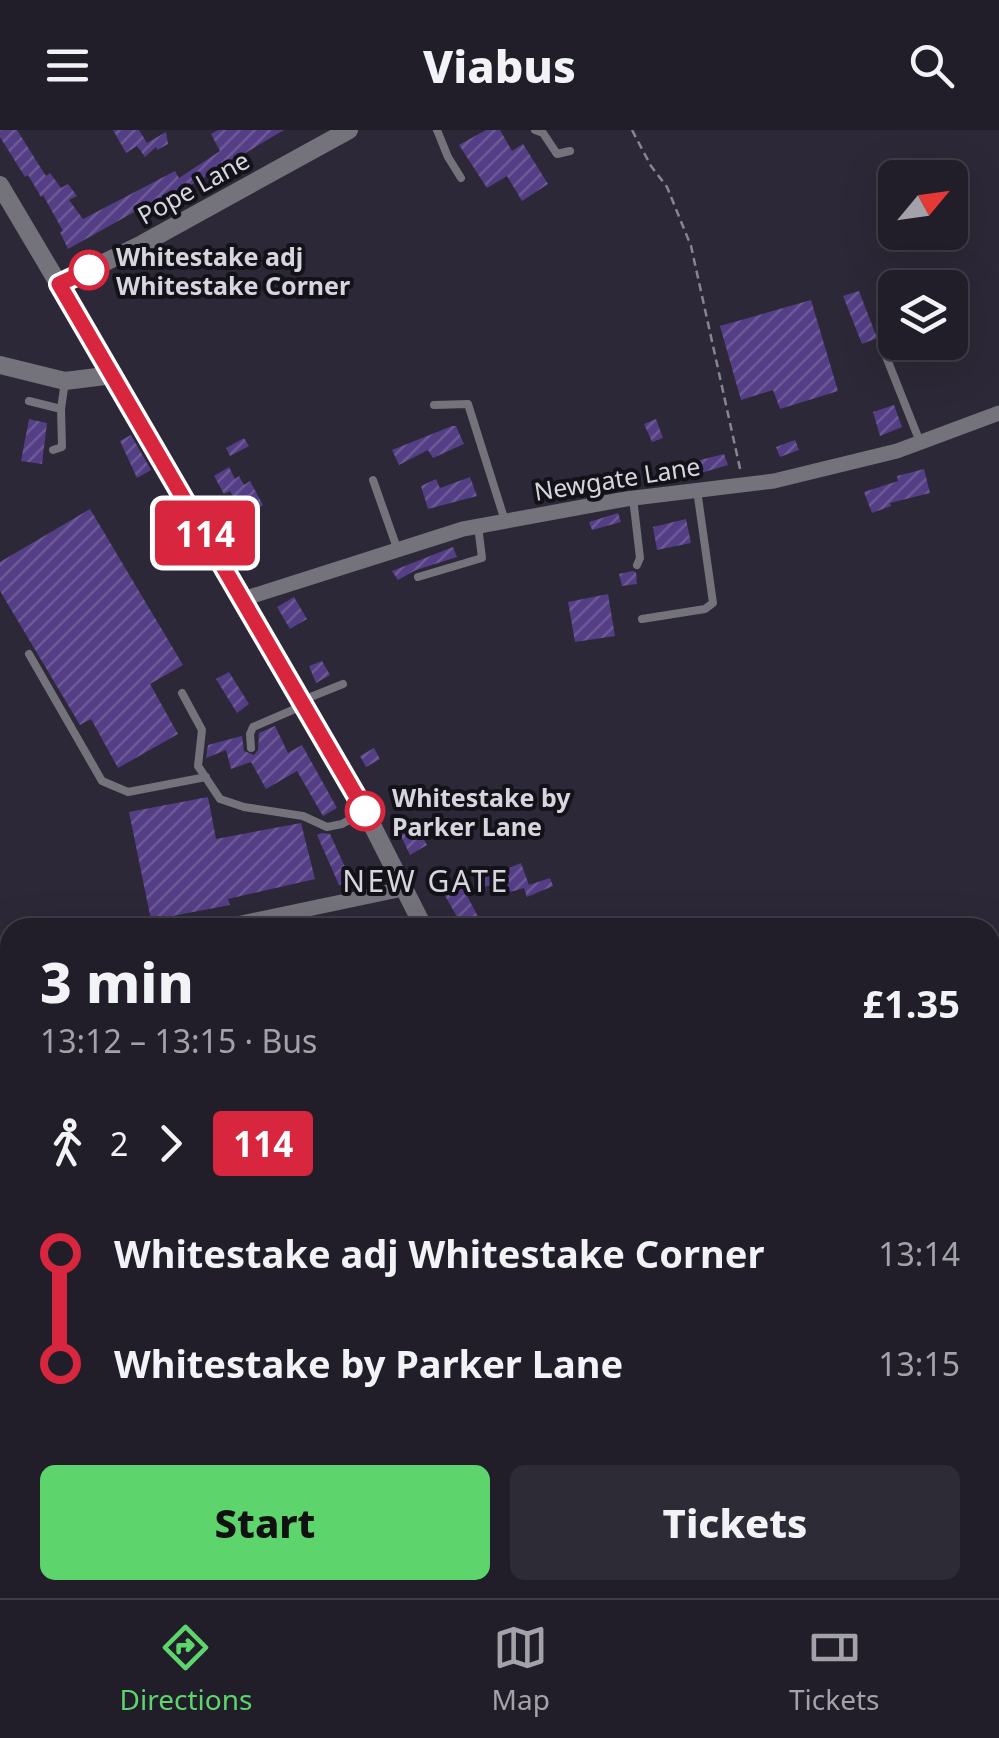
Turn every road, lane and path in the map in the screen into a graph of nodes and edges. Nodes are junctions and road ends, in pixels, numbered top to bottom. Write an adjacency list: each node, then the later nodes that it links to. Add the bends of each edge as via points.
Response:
1 (349, 130): 8 (street, Pope Lane)
2 (437, 130): 6 (lane)
3 (535, 130): 5 (lane, via 557,154)
4 (632, 130): 20 (path, via 692,246)
5 (570, 152)
6 (461, 178)
7 (0, 185): 8 (street)
8 (59, 284): 11 (street)
9 (887, 360): 17 (lane)
10 (0, 365): 12 (street)
11 (112, 375): 12 (street); 28 (street)
12 (65, 381): 15 (lane)
13 (30, 401): 15 (lane)
14 (434, 405): 23 (lane, via 468,404)
15 (60, 408): 18 (lane, via 62,446)
16 (999, 413): 17 (street, Newgate Lane)
17 (920, 442): 20 (street, Newgate Lane, via 774,482)
18 (53, 450)
19 (373, 480): 25 (lane)
20 (744, 484): 21 (street, Newgate Lane)
21 (698, 490): 22 (street, Newgate Lane); 29 (lane, via 713,603)
22 (633, 498): 23 (street, Newgate Lane); 26 (lane)
23 (504, 521): 24 (street, Newgate Lane)
24 (478, 526): 25 (street, Newgate Lane); 27 (lane, via 482,558)
25 (397, 548): 28 (street, Newgate Lane)
26 (637, 564)
27 (418, 578)
28 (243, 599): 33 (street)
29 (642, 619)
30 (29, 654): 35 (lane, via 102,780 128,792)
31 (343, 684): 33 (lane)
32 (182, 693): 35 (lane, via 202,730 198,766)
33 (300, 704): 34 (lane, via 253,727); 36 (street)
34 (251, 748)
35 (206, 777): 36 (lane, via 220,799 327,827)
36 (365, 811): 37 (street)
37 (403, 889): 38 (street); 39 (street)
38 (265, 918)
39 (419, 918)

